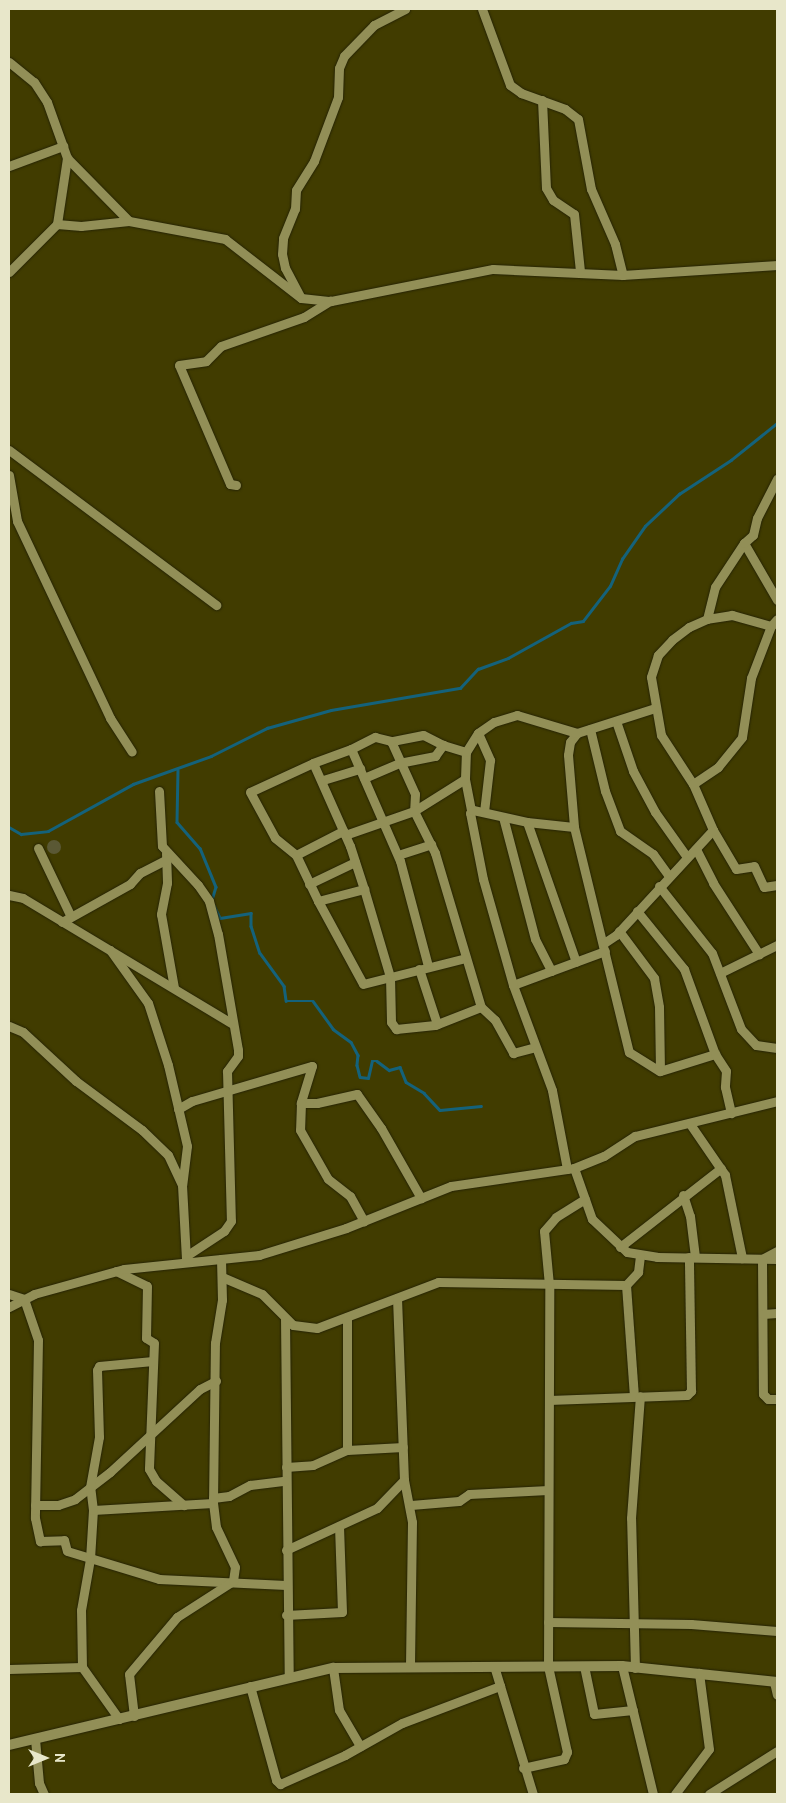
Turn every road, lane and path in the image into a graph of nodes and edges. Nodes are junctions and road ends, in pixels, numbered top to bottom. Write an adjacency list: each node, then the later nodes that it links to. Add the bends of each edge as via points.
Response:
1 (405, 9): 14 (street, via 374,25 344,56 339,68 338,97 314,162 296,190 295,209 283,238 285,268)
2 (482, 9): 4 (street, via 510,85 521,93)
3 (9, 62): 5 (street, via 47,102)
4 (542, 100): 11 (street, via 546,188 553,200 574,214); 13 (street, via 565,108 578,119 591,189 615,244)
5 (63, 146): 6 (street); 7 (street)
6 (67, 158): 8 (street); 9 (street)
7 (9, 166)
8 (130, 221): 9 (street, via 81,226); 14 (street, via 225,239)
9 (57, 224): 12 (street)
10 (777, 265): 13 (street)
11 (580, 271): 13 (street); 15 (street, via 493,269)
12 (9, 272)
13 (623, 276)
14 (301, 298): 15 (street)
15 (331, 300): 19 (street, via 304,317 221,346 206,361 179,365 227,479)
16 (9, 450): 22 (street)
17 (9, 475): 34 (street, via 18,521 110,718)
18 (777, 479): 20 (street, via 757,518 753,535)
19 (236, 485)
20 (744, 543): 21 (street); 23 (street, via 715,587)
21 (777, 600)
22 (216, 605)
23 (707, 619): 25 (street, via 732,615); 26 (street, via 689,627 658,655 651,677)
24 (777, 619): 25 (street)
25 (770, 626): 42 (street, via 751,678 742,737 718,767)
26 (655, 708): 27 (street); 42 (street, via 661,735)
27 (616, 721): 28 (street); 59 (street, via 632,771 655,812)
28 (590, 729): 30 (street); 61 (street, via 605,791 620,831 653,854)
29 (478, 733): 30 (street, via 494,722 516,715); 35 (street); 46 (street, via 490,760)
30 (577, 733): 50 (street, via 570,742 568,755)
31 (391, 741): 32 (street, via 423,735); 33 (street, via 375,737); 37 (street)
32 (443, 745): 35 (street); 37 (street, via 435,756)
33 (351, 749): 36 (street); 38 (street)
34 (132, 752)
35 (466, 752): 40 (street)
36 (313, 763): 41 (street); 56 (street, via 250,792 275,838)
37 (399, 763): 39 (street); 45 (street, via 415,794)
38 (360, 768): 39 (street); 41 (street)
39 (364, 778): 48 (street)
40 (465, 779): 44 (street); 45 (street)
41 (323, 780): 52 (street)
42 (693, 784): 51 (street)
43 (159, 790): 58 (street, via 162,846)
44 (471, 810): 46 (street); 81 (street, via 483,879)
45 (414, 811): 48 (street); 53 (street)
46 (484, 812): 47 (street)
47 (503, 817): 49 (street); 78 (street, via 535,939)
48 (384, 820): 52 (street); 57 (street)
49 (527, 822): 50 (street); 76 (street)
50 (574, 828): 72 (street)
51 (713, 830): 55 (street); 63 (street, via 736,869 754,866 764,887)
52 (344, 833): 56 (street); 60 (street)
53 (430, 844): 57 (street); 75 (street)
54 (38, 848): 69 (street)
55 (696, 849): 59 (street); 74 (street)
56 (296, 855): 62 (street)
57 (398, 855): 77 (street)
58 (166, 856): 69 (street); 82 (street, via 167,883 161,914); 84 (street, via 198,885 209,901 218,934)
59 (687, 857): 61 (street)
60 (355, 862): 62 (street); 65 (street)
61 (668, 875): 64 (street)
62 (309, 884): 67 (street)
63 (777, 885)
64 (659, 886): 68 (street); 79 (street, via 712,953)
65 (364, 890): 67 (street); 80 (street)
66 (9, 895): 69 (street, via 23,898)
67 (318, 901): 80 (street, via 363,984)
68 (638, 911): 70 (street); 89 (street, via 680,962)
69 (66, 920): 73 (street)
70 (619, 931): 72 (street); 90 (street, via 654,978)
71 (777, 945): 74 (street)
72 (604, 947): 76 (street); 90 (street, via 629,1052)
73 (110, 950): 82 (street); 94 (street, via 148,1003)
74 (759, 954): 79 (street)
75 (466, 958): 77 (street); 83 (street)
76 (576, 962): 78 (street)
77 (423, 968): 80 (street); 85 (street)
78 (551, 971): 81 (street)
79 (720, 973): 88 (street, via 741,1029 756,1045)
80 (390, 977): 85 (street, via 390,1013 396,1029)
81 (513, 986): 87 (street)
82 (174, 988): 84 (street)
83 (481, 1007): 85 (street); 87 (street, via 495,1020 513,1053)
84 (231, 1022): 91 (street, via 238,1056 227,1071)
85 (437, 1024)
86 (9, 1026): 99 (street, via 23,1032 76,1081 142,1130 168,1155)
87 (535, 1047): 97 (street, via 554,1099)
88 (777, 1048)
89 (715, 1054): 90 (street); 95 (street, via 726,1071 725,1087)
90 (660, 1071)
91 (228, 1090): 93 (street, via 311,1065 313,1069); 94 (street, via 192,1101); 109 (street, via 231,1221 224,1231)
92 (777, 1101): 95 (street)
93 (301, 1103): 101 (street, via 317,1103 357,1094 381,1128); 103 (street, via 302,1135 328,1179 350,1196)
94 (178, 1109): 99 (street, via 187,1146)
95 (731, 1113): 96 (street)
96 (690, 1124): 97 (street, via 634,1136 604,1156); 98 (street)
97 (570, 1168): 101 (street, via 460,1184); 102 (street)
98 (721, 1168): 100 (street); 108 (street, via 729,1186)
99 (182, 1186): 109 (street)
100 (683, 1196): 104 (street); 107 (street, via 690,1216)
101 (421, 1198): 103 (street)
102 (584, 1199): 104 (street, via 592,1219); 115 (street, via 547,1225 544,1231)
103 (364, 1221): 110 (street, via 259,1255)
104 (620, 1247): 106 (street)
105 (777, 1251): 111 (street)
106 (640, 1255): 107 (street); 116 (street, via 638,1272)
107 (692, 1257): 108 (street); 127 (street, via 691,1391 682,1397)
108 (742, 1258): 111 (street)
109 (186, 1259): 110 (street); 113 (street)
110 (222, 1259): 114 (street)
111 (762, 1259): 112 (street); 122 (street)
112 (777, 1259)
113 (116, 1271): 118 (street); 125 (street, via 147,1286 146,1338 154,1344)
114 (222, 1278): 124 (street, via 262,1294); 126 (street, via 221,1313 215,1343)
115 (549, 1285): 116 (street); 119 (street, via 438,1282); 129 (street)
116 (626, 1285): 127 (street)
117 (9, 1294): 118 (street)
118 (24, 1298): 120 (street); 139 (street, via 38,1340)
119 (397, 1298): 123 (street); 131 (street)
120 (9, 1307)
121 (777, 1313): 122 (street)
122 (763, 1314): 128 (street, via 763,1394 768,1399)
123 (347, 1317): 124 (street, via 317,1328 302,1328); 132 (street)
124 (285, 1318): 133 (street)
125 (153, 1362): 130 (street); 136 (street, via 97,1367 98,1437)
126 (216, 1381): 130 (street, via 200,1389); 138 (street)
127 (637, 1396): 129 (street); 150 (street, via 631,1518)
128 (777, 1399)
129 (548, 1400): 137 (street)
130 (150, 1434): 136 (street); 140 (street, via 151,1474)
131 (403, 1447): 132 (street); 134 (street)
132 (347, 1450): 133 (street, via 312,1465)
133 (286, 1467): 135 (street)
134 (404, 1480): 141 (street); 143 (street, via 377,1508)
135 (285, 1481): 138 (street, via 250,1485); 144 (street)
136 (90, 1488): 139 (street, via 67,1504); 142 (street)
137 (548, 1490): 141 (street, via 469,1494 459,1501); 149 (street)
138 (213, 1501): 140 (street); 146 (street, via 216,1527 234,1560)
139 (35, 1505): 145 (street, via 40,1542 64,1540 67,1551)
140 (184, 1505): 142 (street)
141 (411, 1505): 157 (street)
142 (93, 1510): 145 (street)
143 (339, 1526): 144 (street); 148 (street, via 342,1612)
144 (286, 1550): 147 (street)
145 (90, 1559): 146 (street, via 159,1579); 156 (street, via 81,1610)
146 (233, 1581): 147 (street); 168 (street, via 177,1617 131,1671)
147 (286, 1585): 148 (street)
148 (286, 1615): 162 (street)
149 (548, 1622): 150 (street); 153 (street)
150 (635, 1624): 151 (street); 159 (street)
151 (777, 1631)
152 (494, 1666): 153 (street); 157 (street); 165 (street)
153 (548, 1666): 154 (street); 174 (street, via 566,1756 564,1760)
154 (584, 1666): 155 (street); 167 (street, via 594,1714)
155 (622, 1666): 159 (street); 167 (street)
156 (82, 1667): 160 (street); 169 (street)
157 (410, 1667): 158 (street)
158 (333, 1668): 162 (street); 172 (street, via 339,1710)
159 (634, 1668): 161 (street)
160 (9, 1669)
161 (699, 1673): 163 (street); 178 (street, via 709,1749)
162 (290, 1676): 164 (street)
163 (776, 1682): 166 (street)
164 (250, 1686): 168 (street); 172 (street, via 277,1782)
165 (500, 1686): 172 (street, via 402,1724); 174 (street)
166 (777, 1695)
167 (633, 1710): 177 (street)
168 (134, 1716): 169 (street)
169 (119, 1718): 170 (street)
170 (38, 1738): 171 (street); 175 (street, via 39,1783)
171 (9, 1745)
172 (360, 1746)
173 (777, 1751): 179 (street)
174 (523, 1768): 176 (street)
175 (44, 1794)
176 (533, 1794)
177 (653, 1794)
178 (675, 1794)
179 (709, 1794)

